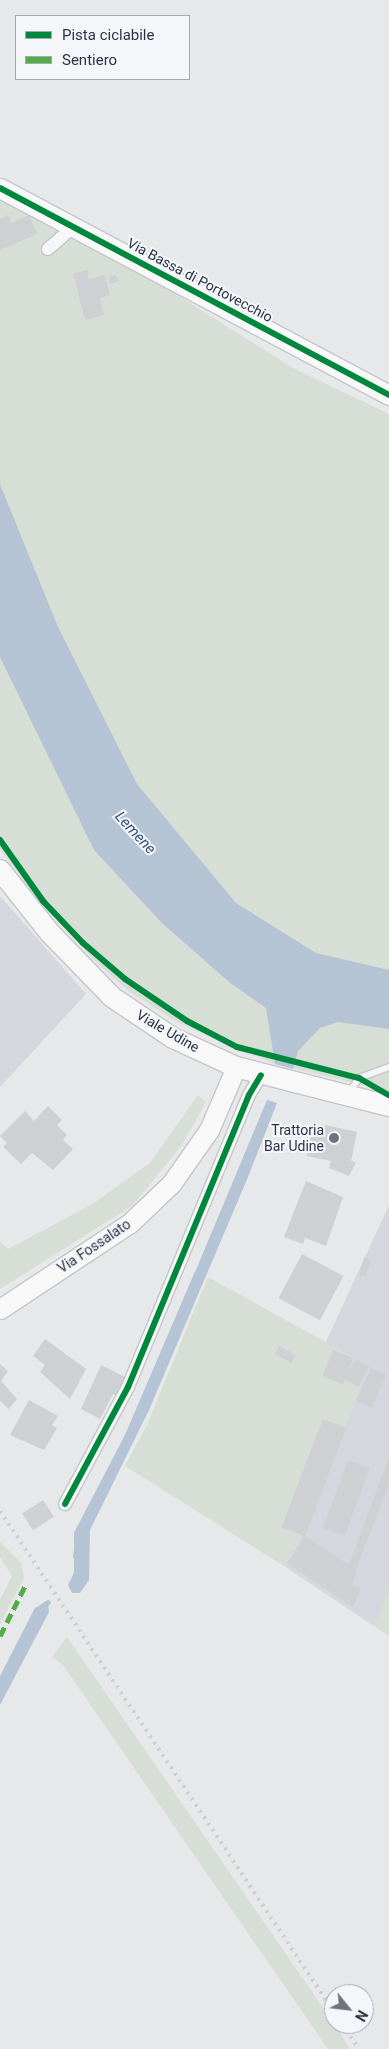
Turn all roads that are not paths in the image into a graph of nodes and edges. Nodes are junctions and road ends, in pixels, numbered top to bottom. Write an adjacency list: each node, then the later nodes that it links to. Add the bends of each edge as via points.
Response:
1 (0, 188): 2 (street, Via Bassa di Portovecchio)
2 (74, 226): 3 (street); 4 (street, Via Bassa di Portovecchio)
3 (48, 249)
4 (389, 395)
5 (0, 870): 7 (main road, Viale Udine, via 50,933 112,997 173,1038)
6 (389, 1067): 9 (lane, via 359,1078)
7 (236, 1068): 8 (main road, Viale Udine); 11 (street, Via Fossalato, via 209,1130 171,1184 130,1223)
8 (261, 1075): 9 (main road, Viale Udine); 12 (street, via 242,1113 128,1386)
9 (349, 1093): 10 (main road, Viale Udine)
10 (386, 1104)
11 (0, 1309)
12 (65, 1504)

